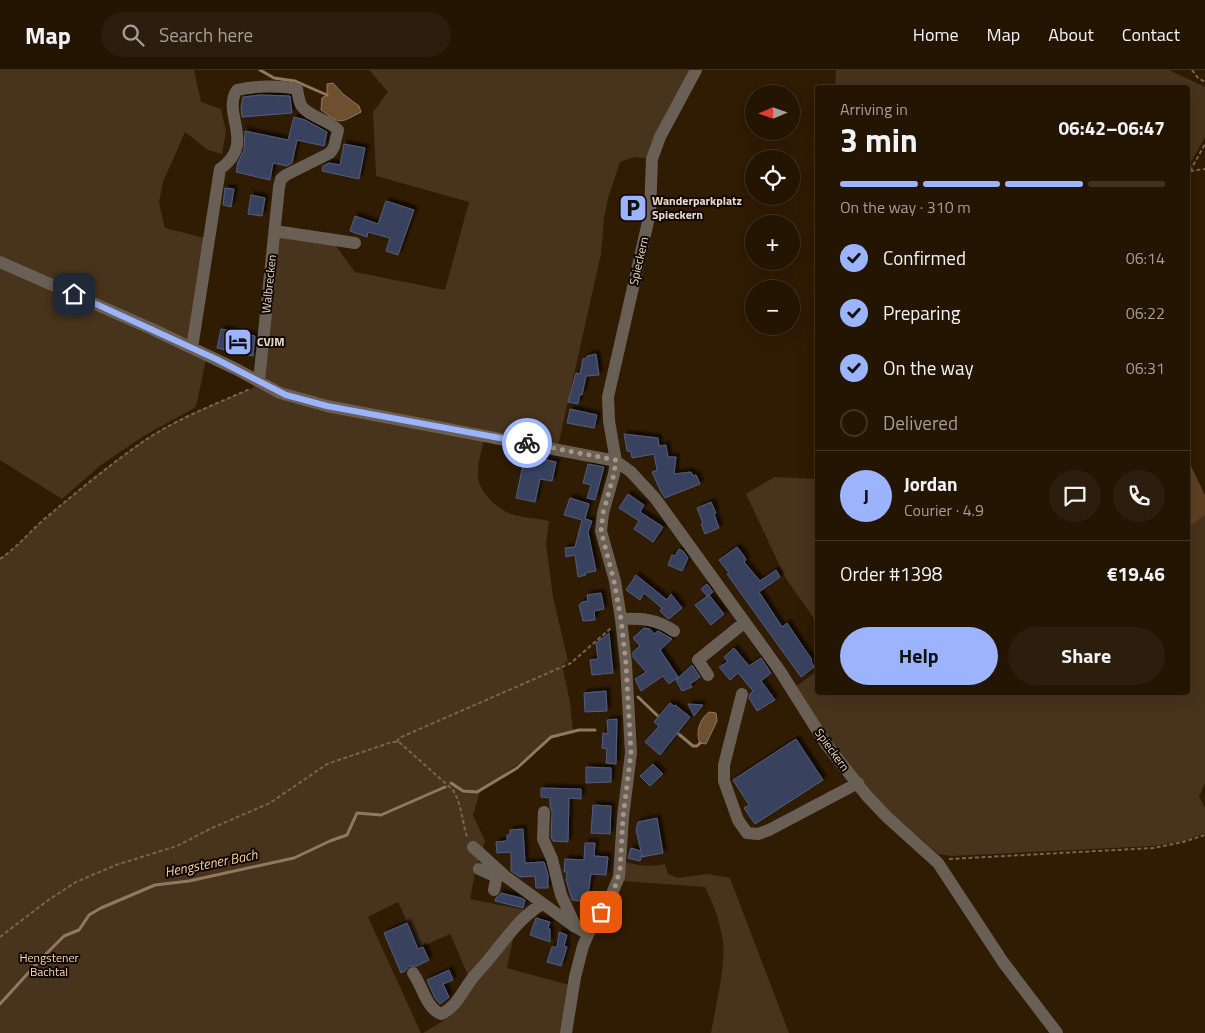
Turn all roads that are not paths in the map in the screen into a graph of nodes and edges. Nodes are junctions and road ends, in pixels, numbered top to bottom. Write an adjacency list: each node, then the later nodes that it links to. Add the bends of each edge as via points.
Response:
1 (696, 70): 7 (street, Spieckern, via 660,137 652,159 650,213 608,397)
2 (275, 231): 3 (street); 5 (street, Walbrecken, via 281,180 330,153 338,130 306,111 301,106 297,90 245,88 237,90 233,97 238,137 229,163 220,169); 6 (street, Walbrecken)
3 (355, 243)
4 (0, 262): 5 (street)
5 (192, 348): 6 (street)
6 (259, 381): 7 (street, Spieckern, via 286,395 313,402)
7 (616, 460): 8 (street, Spieckern, via 601,525); 9 (street, Spieckern, via 655,498)
8 (621, 622): 10 (street, via 636,618 657,621); 21 (street, Spieckern, via 631,753 621,862 614,890)
9 (745, 622): 11 (street, via 698,660); 13 (street, Spieckern, via 826,744)
10 (674, 631)
11 (708, 675)
12 (742, 694): 13 (street, via 724,765 724,781 738,820 747,833 769,830)
13 (858, 784): 24 (street, Spieckern, via 900,830 938,863 1003,962)
14 (544, 812): 20 (street, via 543,839 561,895)
15 (473, 847): 17 (street)
16 (479, 869): 17 (street)
17 (499, 874): 18 (street); 19 (street)
18 (494, 890)
19 (542, 904): 20 (street); 22 (street, via 518,924 448,1011 442,1014 434,1011)
20 (576, 927): 21 (street)
21 (588, 934): 23 (street, Spieckern, via 579,961)
22 (413, 974)
23 (566, 1033)
24 (1057, 1033)

